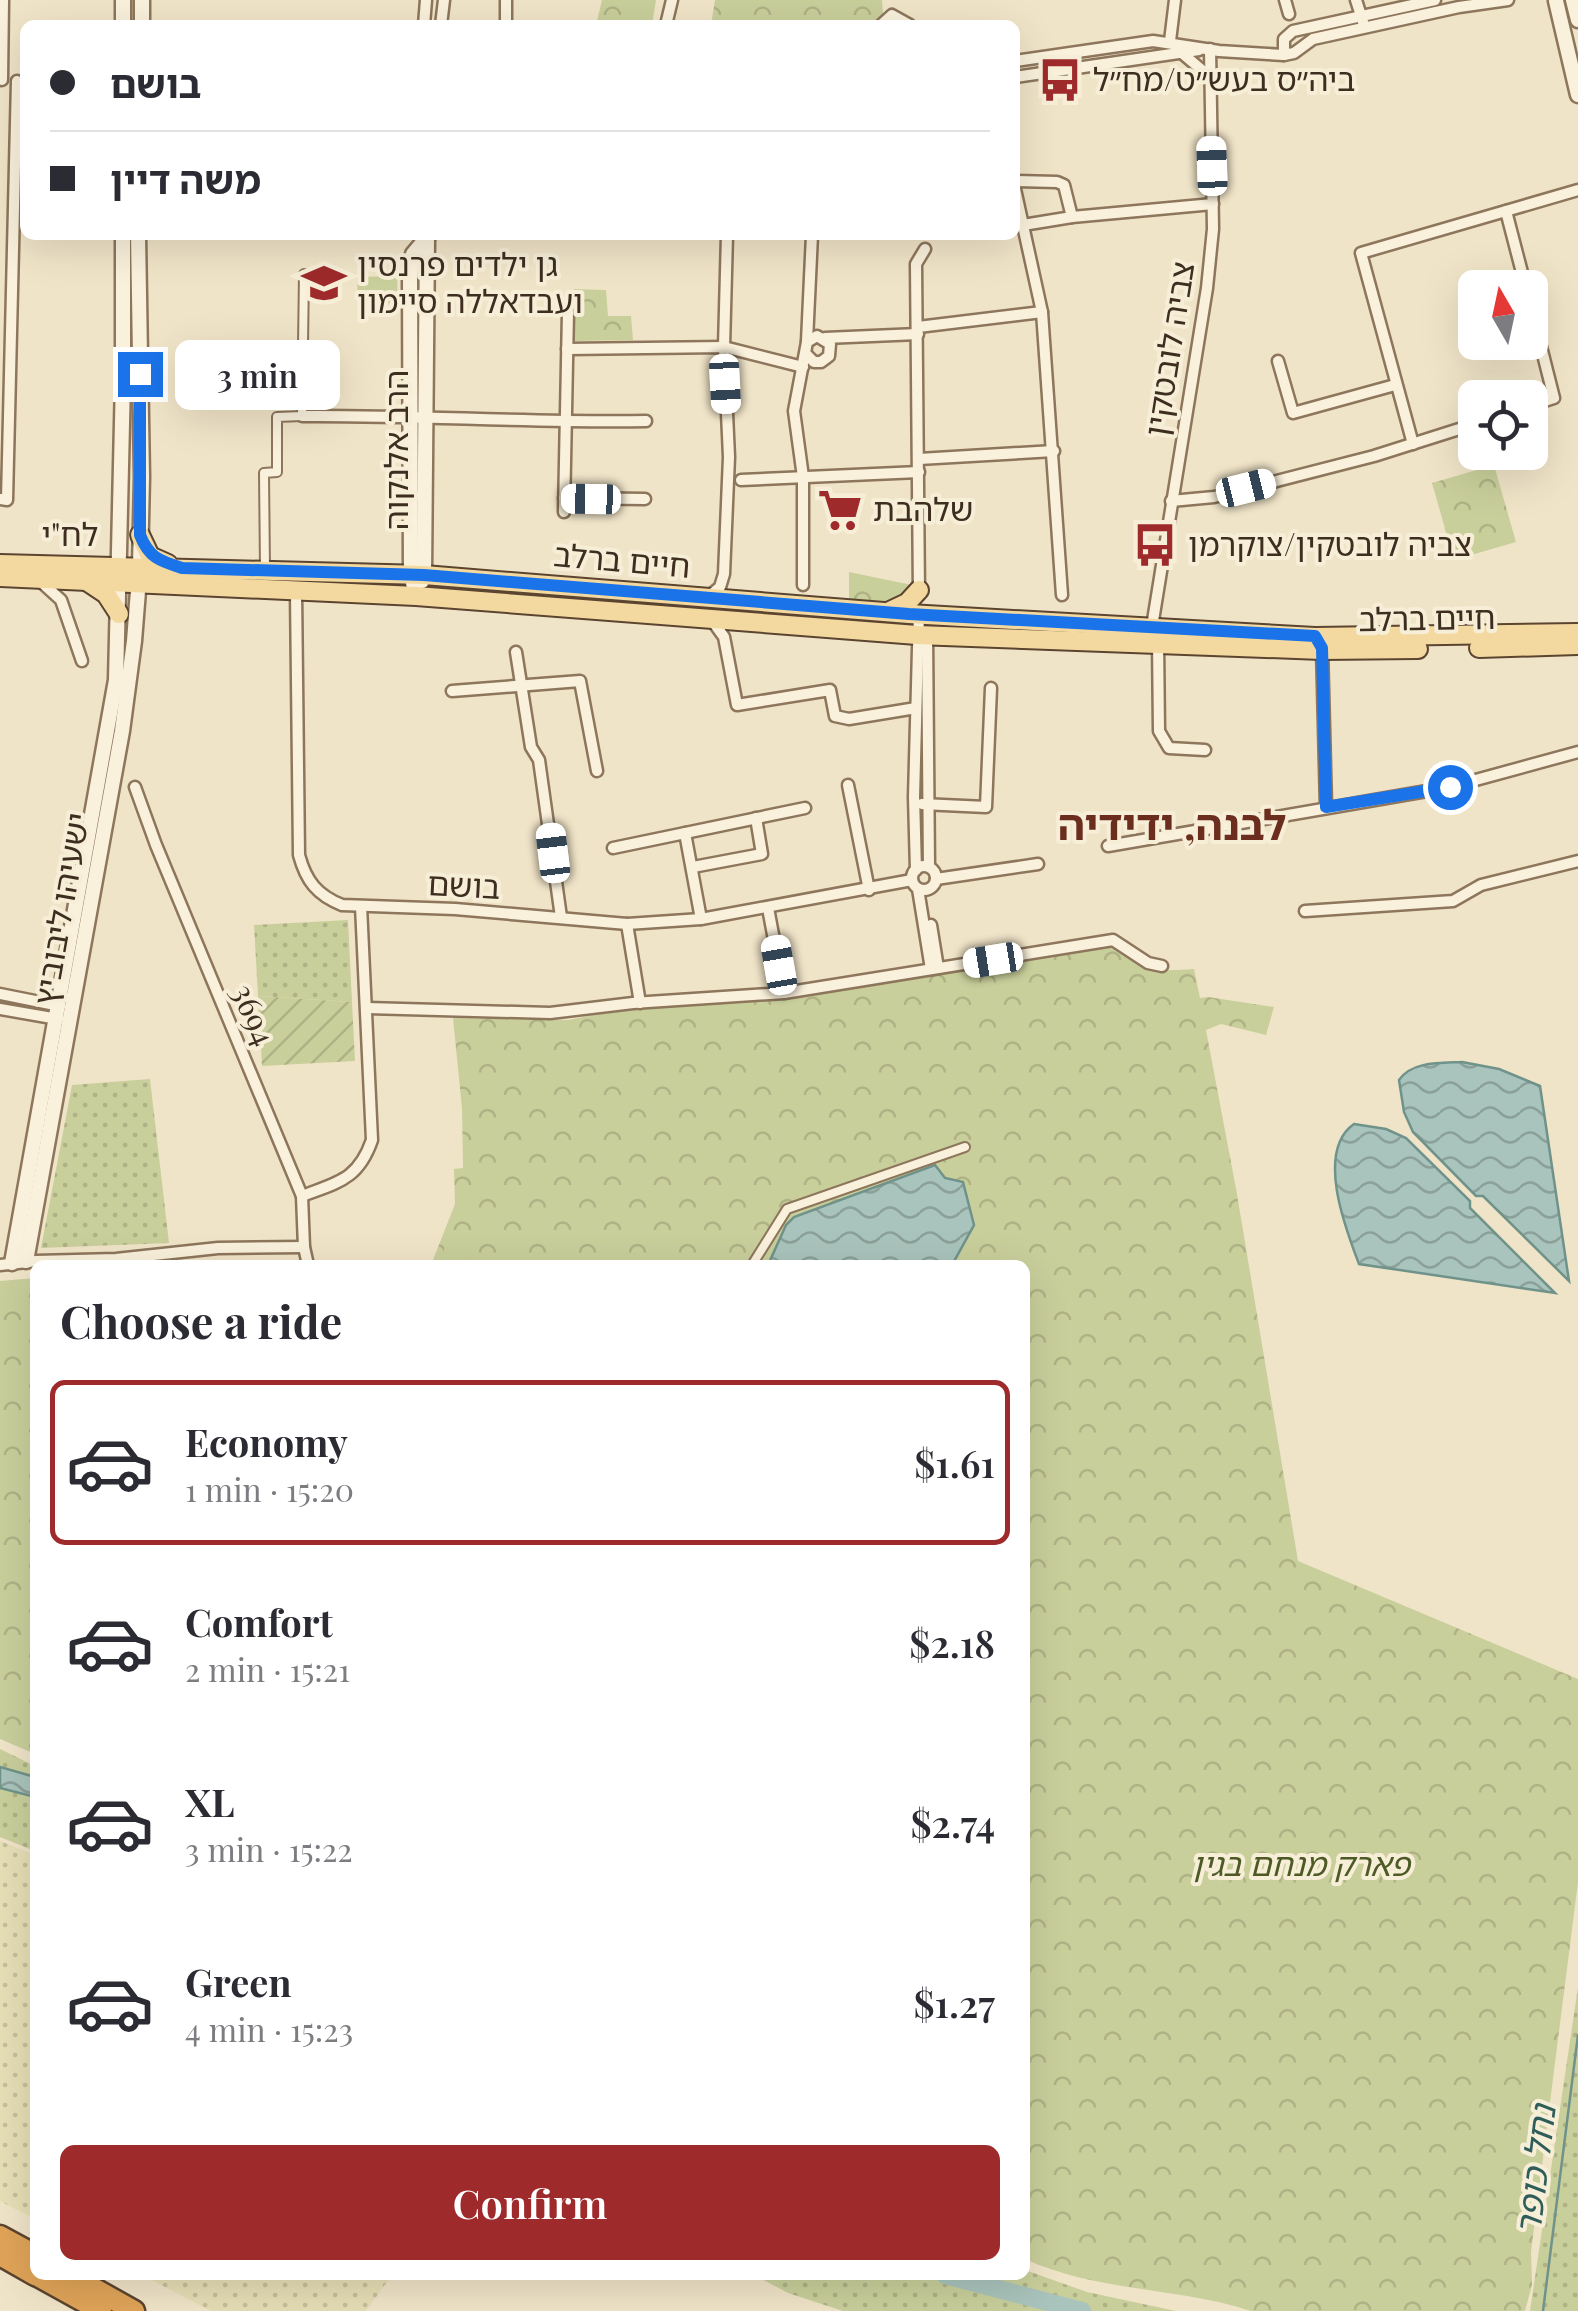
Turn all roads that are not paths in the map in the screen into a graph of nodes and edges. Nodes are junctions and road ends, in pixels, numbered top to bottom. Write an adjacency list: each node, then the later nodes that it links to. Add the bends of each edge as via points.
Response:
1 (3, 0): 25 (street)
2 (890, 0): 12 (street)
3 (1175, 0): 18 (street)
4 (1286, 0): 11 (street)
5 (1356, 0): 13 (street)
6 (1435, 0): 13 (street)
7 (1508, 0): 17 (street)
8 (1555, 0): 9 (street); 26 (street)
9 (1564, 0)
10 (1574, 0): 16 (street)
11 (1290, 14)
12 (892, 15): 14 (street); 15 (street)
13 (1361, 15): 17 (street); 21 (street, via 1292,31 1284,39)
14 (886, 20)
15 (901, 20)
16 (1578, 20)
17 (1364, 28): 21 (street, via 1313,39)
18 (1170, 41): 19 (street); 22 (street)
19 (1210, 49): 20 (street); 21 (street); 24 (street, צביה לובטקין)
20 (1182, 53): 23 (street); 24 (street)
21 (1284, 55)
22 (1020, 61)
23 (1020, 76)
24 (1209, 76): 30 (street, צביה לובטקין)
25 (1, 80)
26 (1578, 95)
27 (20, 98): 47 (street)
28 (1020, 181): 33 (street, via 1064,186)
29 (1578, 190): 31 (street)
30 (1213, 204): 33 (street); 71 (street, צביה לובטקין, via 1207,288)
31 (1506, 211): 41 (street); 54 (street, via 1361,253)
32 (1020, 212): 34 (street)
33 (1072, 217): 34 (street)
34 (1023, 225): 44 (street)
35 (123, 240): 77 (street)
36 (138, 240): 73 (street)
37 (425, 240): 56 (street, הרב אלנקוה, via 413,254 410,274)
38 (727, 240): 48 (street)
39 (812, 240): 49 (street)
40 (925, 249): 45 (street, via 916,264)
41 (1521, 270)
42 (304, 274): 57 (street)
43 (568, 312): 50 (street)
44 (1042, 312): 45 (street); 63 (street)
45 (918, 330): 46 (street); 64 (street)
46 (825, 338): 49 (street, via 817,336); 49 (street, via 831,352 826,360 814,362)
47 (6, 341): 60 (street)
48 (724, 347): 50 (street); 53 (street); 78 (street)
49 (806, 348): 53 (street)
50 (568, 349): 59 (street)
51 (1544, 360): 55 (street, via 1554,398)
52 (1278, 361): 54 (street, via 1293,413)
53 (802, 367): 66 (street, via 794,410)
54 (1395, 386): 62 (street)
55 (1548, 400)
56 (419, 415): 57 (street); 59 (street); 79 (street, הרב אלנקוה)
57 (302, 416): 76 (street, via 277,417 277,472 264,473)
58 (646, 421): 59 (street)
59 (566, 423): 68 (street)
60 (5, 424): 69 (street)
61 (1458, 429): 62 (street)
62 (1413, 444): 71 (street, via 1214,497)
63 (1054, 451): 64 (street); 87 (street)
64 (918, 459): 65 (street)
65 (919, 472): 66 (street); 84 (street)
66 (803, 477): 67 (street); 83 (street)
67 (741, 480)
68 (564, 498): 70 (street); 72 (street)
69 (4, 499)
70 (645, 499)
71 (1170, 501): 99 (street, צביה לובטקין)
72 (564, 512)
73 (140, 535): 75 (main road, via 150,556); 77 (street)
74 (0, 564): 77 (main road, לח"י)
75 (182, 568): 76 (main road, חיים ברלב); 77 (main road, חיים ברלב)
76 (265, 570): 79 (main road, חיים ברלב)
77 (130, 574): 82 (main road, לח"י); 85 (main road, חיים ברלב); 92 (street, ישעיהו ליבוביץ); 141 (street, ישעיהו ליבוביץ, via 122,731)
78 (724, 574): 88 (street, via 717,591); 90 (street)
79 (418, 575): 86 (street, הרב אלנקוה); 88 (main road, חיים ברלב)
80 (0, 577): 81 (main road, לח"י)
81 (36, 578): 82 (main road, לח"י); 89 (street)
82 (79, 580): 89 (street); 92 (main road, via 102,590)
83 (803, 586)
84 (919, 590): 91 (main road); 93 (street)
85 (296, 592): 86 (main road, חיים ברלב); 128 (street, בושם, via 298,855 328,900)
86 (416, 596): 94 (main road, חיים ברלב)
87 (1062, 596)
88 (703, 598): 90 (main road, חיים ברלב)
89 (61, 600): 103 (street)
90 (739, 600): 91 (main road, חיים ברלב)
91 (887, 612): 93 (main road, חיים ברלב)
92 (119, 614): 141 (street, ישעיהו ליבוביץ, via 108,737)
93 (919, 615): 97 (street); 99 (main road, חיים ברלב)
94 (710, 619): 95 (main road, חיים ברלב); 98 (street)
95 (735, 621): 97 (main road, חיים ברלב); 98 (street)
96 (1572, 630): 100 (main road, חיים ברלב)
97 (922, 635): 99 (main road, חיים ברלב); 107 (street); 114 (street)
98 (724, 638): 107 (street, via 737,705 830,690 835,716 849,719)
99 (1153, 638): 100 (main road, חיים ברלב); 108 (street, צביה לובטקין, via 1159,732 1168,748)
100 (1318, 644): 101 (main road, חיים ברלב); 115 (street)
101 (1578, 646)
102 (516, 652): 104 (street)
103 (82, 662)
104 (521, 686): 106 (street); 110 (street, via 580,681); 131 (street, via 539,760)
105 (991, 688): 114 (street, via 986,807)
106 (452, 691)
107 (916, 708): 113 (street)
108 (1205, 750)
109 (1578, 752): 115 (street, via 1450,787)
110 (598, 771)
111 (848, 786): 127 (street)
112 (135, 787): 143 (street, 3694)
113 (914, 804): 114 (street); 126 (street)
114 (928, 804): 124 (street)
115 (1326, 807): 119 (street)
116 (805, 808): 117 (street)
117 (756, 818): 118 (street); 123 (street, via 762,854)
118 (685, 833): 120 (street); 123 (street)
119 (1108, 846)
120 (612, 848)
121 (1578, 861): 130 (street, via 1481,885 1454,901)
122 (1038, 864): 125 (street)
123 (693, 867): 132 (street)
124 (928, 867): 125 (street); 126 (street, בושם)
125 (936, 879): 126 (street, via 934,885)
126 (918, 882): 127 (street, בושם); 135 (street)
127 (869, 890): 129 (street, בושם)
128 (361, 906): 131 (street, בושם); 139 (street)
129 (768, 908): 132 (street, בושם); 137 (street)
130 (1305, 911)
131 (561, 917): 133 (street, בושם)
132 (701, 919): 133 (street, בושם)
133 (628, 924): 138 (street)
134 (1162, 966): 135 (street, via 1113,940)
135 (934, 969): 137 (street)
136 (0, 994): 141 (street)
137 (784, 994): 138 (street)
138 (640, 1003): 139 (street, via 550,1014)
139 (366, 1008): 143 (street, via 372,1140 364,1162 346,1180)
140 (0, 1009): 141 (street)
141 (62, 1013): 148 (street, ישעיהו ליבוביץ)
142 (965, 1147): 147 (street, via 787,1209)
143 (302, 1196): 144 (street, 3694)
144 (304, 1247): 145 (street); 146 (street, 3694)
145 (100, 1260)
146 (307, 1260)
147 (755, 1260)
148 (13, 1263)
149 (0, 2236): 150 (highway)
150 (30, 2253)
151 (0, 2255): 152 (highway)
152 (30, 2272)
153 (44, 2280): 155 (highway)
154 (79, 2280): 156 (highway)
155 (101, 2311)
156 (134, 2311)

